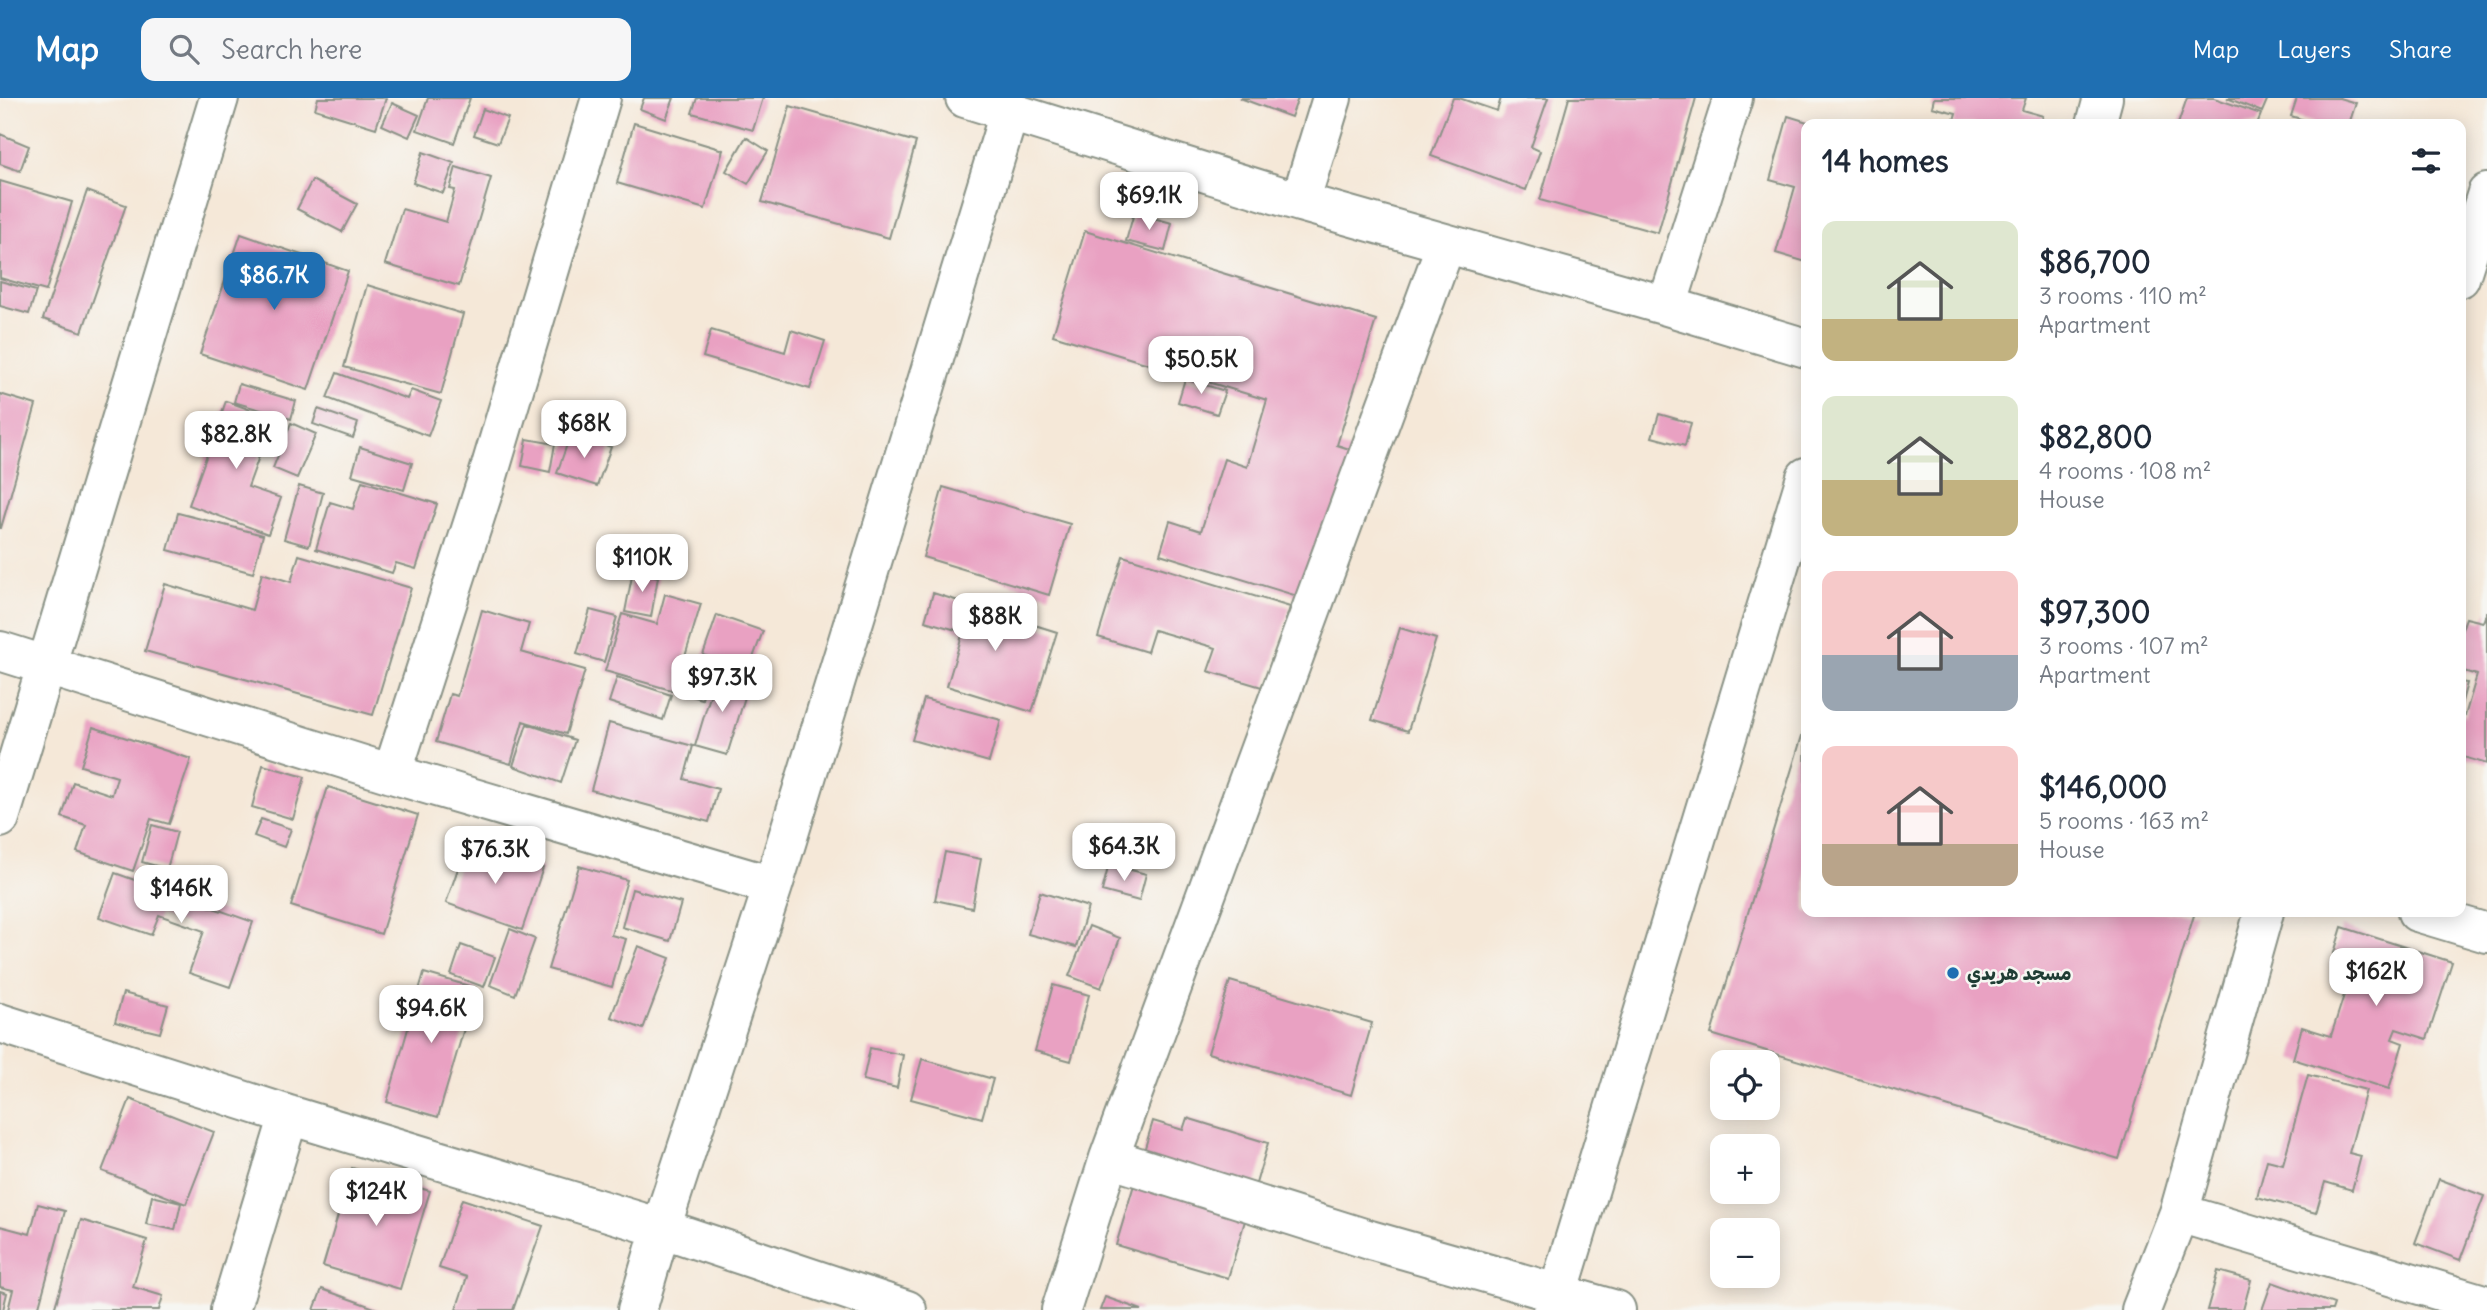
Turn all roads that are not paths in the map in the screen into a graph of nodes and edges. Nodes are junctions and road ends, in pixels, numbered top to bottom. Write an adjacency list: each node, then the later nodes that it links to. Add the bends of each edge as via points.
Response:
1 (219, 98): 17 (street)
2 (601, 98): 18 (street, via 485,486)
3 (965, 98): 7 (street)
4 (1332, 98): 10 (street)
5 (1733, 98): 13 (street)
6 (2103, 98): 8 (street)
7 (1009, 113): 10 (street); 20 (street)
8 (2097, 119)
9 (2487, 193): 12 (street)
10 (1300, 202): 11 (street)
11 (1446, 244): 13 (street); 26 (street)
12 (2466, 259)
13 (1667, 306): 14 (street)
14 (1801, 346)
15 (1801, 494): 29 (street)
16 (0, 650): 17 (street)
17 (47, 664): 18 (street); 19 (street)
18 (392, 774): 20 (street)
19 (0, 818)
20 (773, 886): 28 (street)
21 (2263, 917): 27 (street)
22 (2434, 917): 23 (street)
23 (2487, 933)
24 (0, 1023): 25 (street)
25 (289, 1115): 28 (street); 31 (street)
26 (1109, 1158): 29 (street); 34 (street)
27 (2179, 1213): 30 (street); 36 (street)
28 (661, 1228): 32 (street); 33 (street)
29 (1556, 1302): 35 (street)
30 (2487, 1305)
31 (230, 1310)
32 (637, 1310)
33 (907, 1310)
34 (1061, 1310)
35 (1616, 1310)
36 (2141, 1310)

